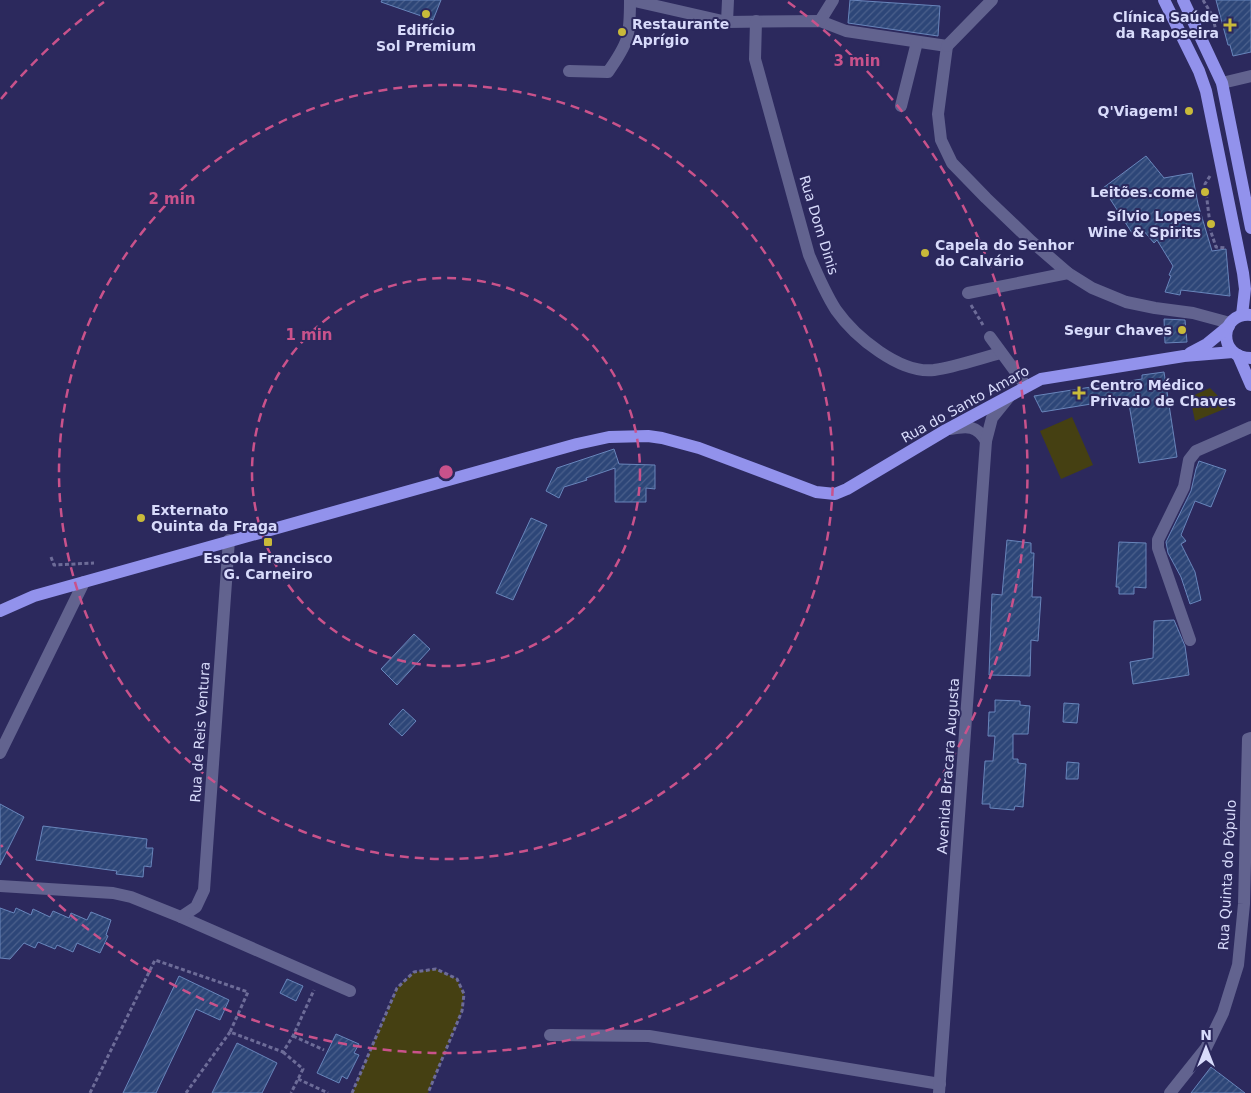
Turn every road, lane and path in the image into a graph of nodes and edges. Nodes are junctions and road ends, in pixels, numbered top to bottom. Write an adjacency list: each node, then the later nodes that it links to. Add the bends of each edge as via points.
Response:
1 (630, 0): 10 (street); 14 (street, via 630,28 625,47 608,72)
2 (728, 0): 10 (street)
3 (833, 0): 8 (street)
4 (992, 0): 13 (street)
5 (1164, 0): 21 (main road, via 1206,91 1243,273)
6 (1183, 0): 16 (main road)
7 (1203, 0): 11 (path, via 1212,15)
8 (820, 20): 9 (street); 12 (street, via 846,31)
9 (756, 21): 10 (street); 24 (street, Rua Dom Dinis, via 755,59 809,255 837,311 859,336 888,358 915,370 934,370)
10 (727, 22)
11 (1219, 41)
12 (917, 42): 13 (street); 17 (street)
13 (947, 46): 19 (street, via 938,114 941,140 952,163)
14 (569, 71)
15 (1251, 76): 16 (street)
16 (1222, 83): 18 (main road)
17 (900, 106)
18 (1251, 228)
19 (1068, 273): 20 (street); 22 (street, via 1117,299 1193,313)
20 (968, 293): 23 (path, via 970,303)
21 (1246, 315): 22 (main road, Rua do Santo Amaro)
22 (1230, 324): 25 (main road, via 1226,339); 26 (main road, Rua do Santo Amaro, via 1202,347)
23 (990, 336): 24 (street)
24 (1001, 353): 29 (street)
25 (1235, 354): 26 (main road, Rua do Santo Amaro); 27 (main road, Rua do Santo Amaro); 28 (main road)
26 (1184, 356): 29 (main road, Rua do Santo Amaro, via 1041,379)
27 (1251, 358)
28 (1251, 385)
29 (1026, 386): 30 (main road, Rua do Santo Amaro)
30 (1009, 397): 32 (main road, Rua do Santo Amaro); 33 (street, Avenida Bracara Augusta, via 992,418)
31 (1251, 427): 39 (street, via 1196,451 1189,460 1184,487 1158,540)
32 (946, 430): 33 (street, via 972,427); 34 (main road, Rua do Santo Amaro, via 835,494 799,487 687,444 662,438 609,437)
33 (986, 441): 53 (street, Avenida Bracara Augusta)
34 (229, 540): 37 (main road, Rua do Santo Amaro); 44 (street, Rua de Reis Ventura, via 204,890 196,907)
35 (51, 557): 36 (path, via 54,565)
36 (100, 563)
37 (84, 582): 38 (main road, Rua do Santo Amaro, via 34,596); 41 (street)
38 (0, 611)
39 (1190, 640)
40 (1251, 738): 42 (street, Rua Quinta do Pópulo, via 1248,739)
41 (0, 753)
42 (1249, 760): 60 (street, Rua Quinta do Pópulo, via 1244,904 1238,965 1223,1013 1206,1048)
43 (0, 886): 44 (street, via 113,893)
44 (182, 917): 45 (street)
45 (320, 978): 46 (street); 49 (path)
46 (350, 991)
47 (230, 1032): 51 (path); 54 (path, via 248,992 155,960); 55 (path)
48 (550, 1035): 53 (street, via 649,1036)
49 (293, 1036): 50 (path); 51 (path)
50 (324, 1050)
51 (283, 1052): 52 (path, via 302,1068)
52 (298, 1079): 56 (path); 57 (path)
53 (940, 1089)
54 (90, 1093)
55 (186, 1093)
56 (291, 1093)
57 (328, 1093)
58 (352, 1093): 59 (path, via 397,988 414,972 436,969 457,979 464,994 462,1011)
59 (428, 1093)
60 (1170, 1093)

